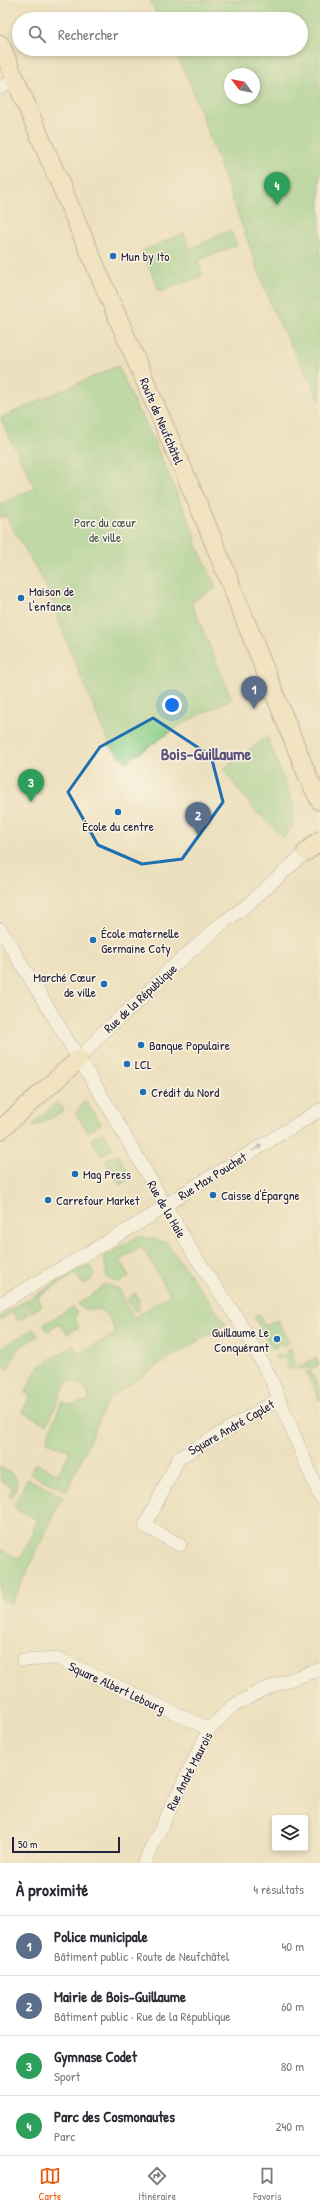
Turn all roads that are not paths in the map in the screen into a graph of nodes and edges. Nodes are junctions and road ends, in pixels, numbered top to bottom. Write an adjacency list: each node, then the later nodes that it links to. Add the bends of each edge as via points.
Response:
1 (0, 44): 2 (main road, Route de Neufchâtel)
2 (8, 84): 3 (main road, Route de Neufchâtel, via 206,522 308,777)
3 (320, 801)
4 (320, 840): 5 (main road, Rue de la République)
5 (306, 852): 7 (street, Rue de la République, via 168,971 101,1034)
6 (0, 929): 7 (street, Rue de la Haie)
7 (79, 1059): 9 (main road, Rue de la République); 10 (street, Rue de la Haie)
8 (320, 1110): 10 (street, Rue Max Pouchet, one-way to 8)
9 (0, 1130)
10 (165, 1207): 11 (street, Rue Max Pouchet); 12 (street, Rue de la Haie, via 239,1321)
11 (0, 1304)
12 (279, 1399): 13 (street, Rue de la Haie); 14 (street, Square André Caplet, via 179,1458 145,1526)
13 (320, 1497)
14 (180, 1544)
15 (23, 1660): 17 (street, Square Albert Lebourg, via 57,1658)
16 (320, 1669): 17 (street, Rue André Maurois, via 250,1696 233,1706)
17 (209, 1729): 18 (street, Rue André Maurois)
18 (144, 1863)

